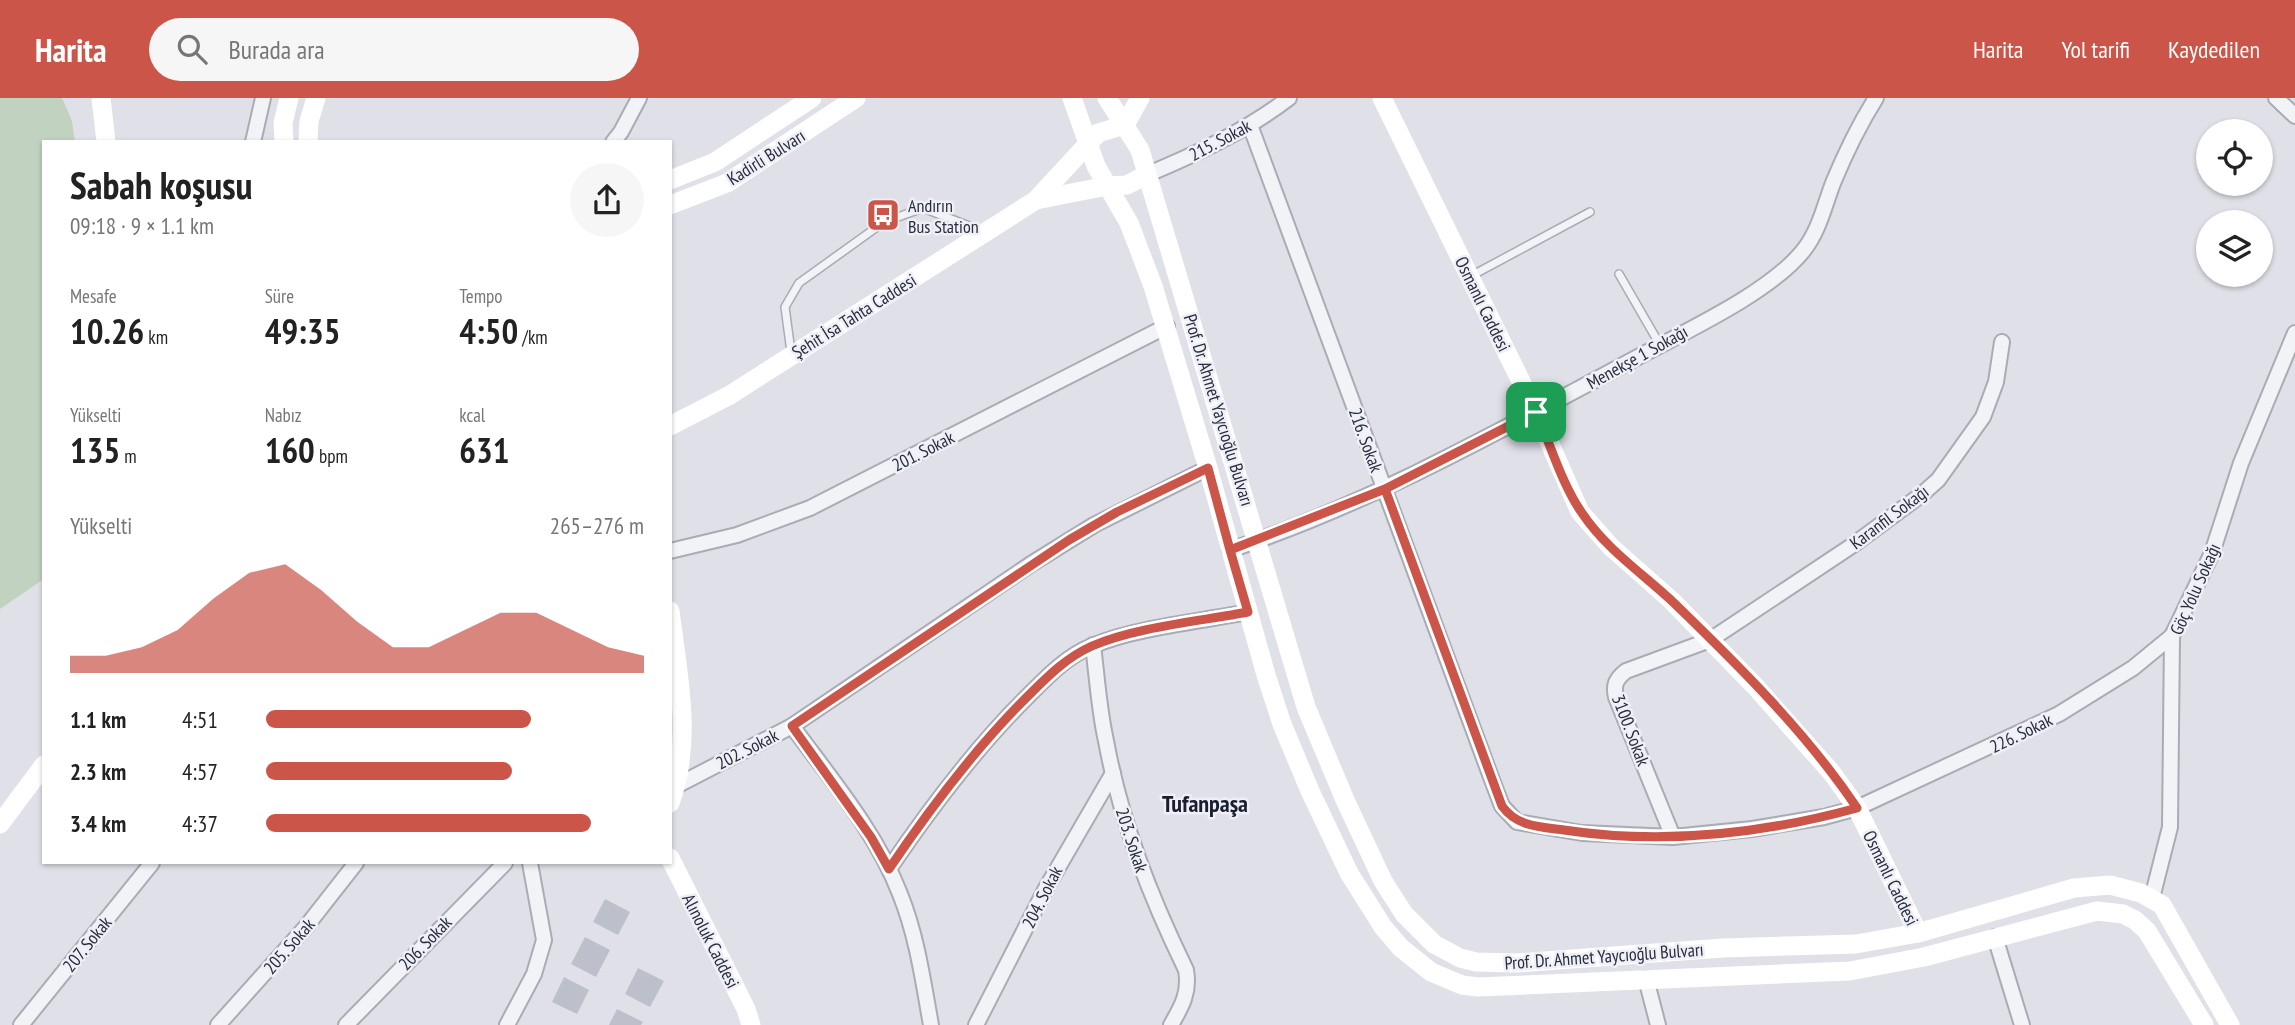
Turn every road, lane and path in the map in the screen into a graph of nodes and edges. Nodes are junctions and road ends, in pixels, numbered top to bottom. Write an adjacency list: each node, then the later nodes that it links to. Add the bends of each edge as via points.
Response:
1 (101, 98): 18 (main road)
2 (263, 98): 19 (street)
3 (289, 98): 20 (main road)
4 (316, 98): 21 (main road)
5 (639, 98): 22 (street)
6 (812, 98): 25 (main road, Kadirli Bulvarı, via 723,158)
7 (856, 98): 28 (main road, Kadirli Bulvarı, via 727,183)
8 (1072, 98): 23 (main road)
9 (1107, 98): 16 (main road)
10 (1140, 98): 16 (main road)
11 (1289, 98): 17 (street, 215. Sokak)
12 (1382, 98): 32 (main road, Osmanlı Caddesi)
13 (1876, 98): 36 (street, Menekşe 1 Sokağı, via 1802,253 1743,298)
14 (2276, 98): 15 (street)
15 (2295, 116)
16 (1125, 125): 23 (main road, via 1105,129); 24 (main road, via 1140,150)
17 (1250, 125): 24 (street, 215. Sokak); 41 (street, 216. Sokak)
18 (106, 140)
19 (253, 140)
20 (284, 140)
21 (308, 140)
22 (614, 140)
23 (1089, 141): 26 (main road); 27 (main road, Şehit İsa Tahta Caddesi)
24 (1146, 175): 26 (main road, via 1127,185); 42 (main road, Prof. Dr. Ahmet Yaycıoğlu Bulvarı)
25 (672, 179)
26 (1107, 186): 27 (main road, Şehit İsa Tahta Caddesi); 33 (main road, Prof. Dr. Ahmet Yaycıoğlu Bulvarı, via 1129,223)
27 (1036, 200): 30 (main road, Şehit İsa Tahta Caddesi)
28 (672, 204)
29 (1590, 212): 32 (lane)
30 (986, 232): 37 (main road, Şehit İsa Tahta Caddesi); 37 (lane, via 923,208 884,222 799,283 785,307)
31 (1619, 274): 36 (lane)
32 (1471, 277): 38 (main road, Osmanlı Caddesi)
33 (1167, 326): 40 (main road, Prof. Dr. Ahmet Yaycıoğlu Bulvarı); 44 (street, 201. Sokak, via 810,508 737,535)
34 (2295, 333): 47 (street, Göç Yolu Sokağı, via 2241,463 2212,553)
35 (2003, 342): 48 (street, Karanfil Sokağı, via 1996,382 1983,417 1938,480 1906,508)
36 (1660, 345): 38 (street, Menekşe 1 Sokağı)
37 (792, 356): 39 (main road, Şehit İsa Tahta Caddesi)
38 (1536, 412): 41 (street, Menekşe 1 Sokağı); 48 (main road, Osmanlı Caddesi, via 1580,512)
39 (672, 425)
40 (1208, 468): 43 (main road, Prof. Dr. Ahmet Yaycıoğlu Bulvarı); 50 (street, 202. Sokak, via 1069,540)
41 (1385, 489): 42 (street, Menekşe 1 Sokağı); 56 (street, 216. Sokak, via 1508,815 1517,822 1582,833)
42 (1258, 541): 43 (street, Menekşe 1 Sokağı); 64 (main road, Prof. Dr. Ahmet Yaycıoğlu Bulvarı, via 1299,687 1364,843 1404,914 1446,952 1476,962 1517,963 1856,943)
43 (1230, 550): 45 (main road, Prof. Dr. Ahmet Yaycıoğlu Bulvarı)
44 (672, 551)
45 (1248, 612): 49 (street); 66 (main road, Prof. Dr. Ahmet Yaycıoğlu Bulvarı, via 1296,759 1349,873 1401,948 1431,972 1462,985)
46 (672, 629): 53 (main road, via 683,730 681,770)
47 (2172, 636): 54 (street, 226. Sokak, via 2133,668 2059,714); 63 (street, Göç Yolu Sokağı, via 2170,827)
48 (1710, 640): 54 (main road, Osmanlı Caddesi, via 1793,727); 56 (street, 3100. Sokak, via 1626,671 1614,688)
49 (1093, 645): 52 (street, 203. Sokak); 62 (street, via 1054,670 991,734)
50 (792, 726): 53 (street, 202. Sokak); 62 (street)
51 (42, 768): 55 (main road)
52 (1112, 773): 74 (street, 204. Sokak); 75 (street, 203. Sokak, via 1146,883 1186,970 1188,992)
53 (673, 794)
54 (1857, 808): 56 (street, 216. Sokak, via 1793,823); 64 (main road, Osmanlı Caddesi)
55 (0, 824)
56 (1673, 837)
57 (672, 862): 67 (main road, Alınoluk Caddesi)
58 (151, 864): 68 (street, 207. Sokak)
59 (355, 864): 69 (street, 205. Sokak)
60 (504, 864): 70 (street, 206. Sokak)
61 (530, 864): 71 (street, via 544,940 534,974)
62 (889, 869): 73 (street, via 910,921)
63 (2152, 898): 64 (main road, Prof. Dr. Ahmet Yaycıoğlu Bulvarı, via 2110,885 2074,888); 79 (main road, via 2162,905)
64 (1918, 933)
65 (1994, 937): 66 (main road, Prof. Dr. Ahmet Yaycıoğlu Bulvarı, via 1850,971); 77 (street); 78 (main road, Prof. Dr. Ahmet Yaycıoğlu Bulvarı, via 2097,911 2135,919 2147,931)
66 (1646, 979): 76 (street)
67 (749, 1017): 72 (street)
68 (21, 1025)
69 (218, 1025)
70 (346, 1025)
71 (507, 1025)
72 (759, 1025)
73 (931, 1025)
74 (976, 1025)
75 (1171, 1025)
76 (1658, 1025)
77 (2022, 1025)
78 (2204, 1025)
79 (2230, 1025)

